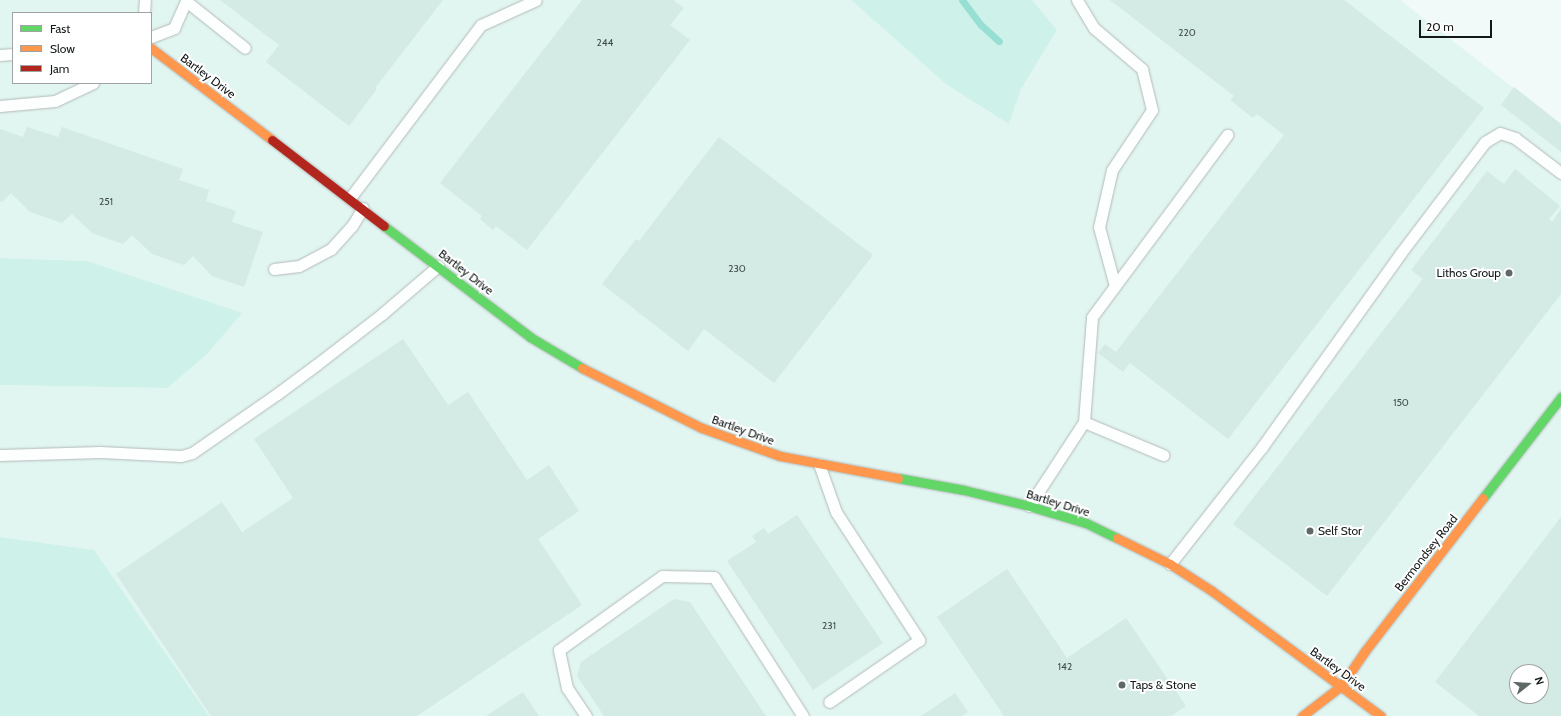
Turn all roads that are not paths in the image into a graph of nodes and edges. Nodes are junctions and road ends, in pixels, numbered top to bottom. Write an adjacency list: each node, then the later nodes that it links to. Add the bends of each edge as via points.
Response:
1 (145, 0): 5 (lane)
2 (536, 0): 15 (lane, via 480,25)
3 (1077, 0): 19 (lane, via 1094,28 1142,69 1152,110 1112,170 1099,227)
4 (186, 1): 6 (lane, via 174,28); 7 (lane)
5 (144, 12)
6 (152, 37)
7 (245, 48)
8 (152, 49): 15 (street, Bartley Drive)
9 (12, 54): 10 (lane)
10 (0, 55)
11 (91, 84): 12 (lane, via 55,101)
12 (0, 106)
13 (1227, 135): 19 (lane)
14 (1561, 173): 26 (lane, via 1515,138 1500,133 1484,142 1400,254 1262,448)
15 (350, 198): 16 (street, Bartley Drive)
16 (363, 208): 17 (street, Bartley Drive); 18 (lane, via 352,226 331,249 299,266)
17 (438, 266): 22 (lane, via 316,365 192,453 182,456 100,452); 24 (street, Bartley Drive, via 530,337 581,368 702,428 780,456)
18 (274, 269)
19 (1115, 286): 21 (lane, via 1092,317)
20 (1561, 397): 27 (street, Bermondsey Road, via 1365,651)
21 (1084, 422): 23 (lane); 25 (lane)
22 (0, 455)
23 (1163, 455)
24 (819, 464): 25 (street, Bartley Drive, via 964,490); 28 (lane, via 836,512 919,640)
25 (1029, 506): 26 (street, Bartley Drive, via 1086,524)
26 (1170, 564): 27 (street, Bartley Drive, via 1212,591)
27 (1341, 686): 31 (street, Bermondsey Road); 32 (street, Bartley Drive)
28 (829, 702)
29 (586, 716): 30 (lane, via 567,688 559,650 662,576 714,577)
30 (803, 716)
31 (1302, 716)
32 (1381, 716)

